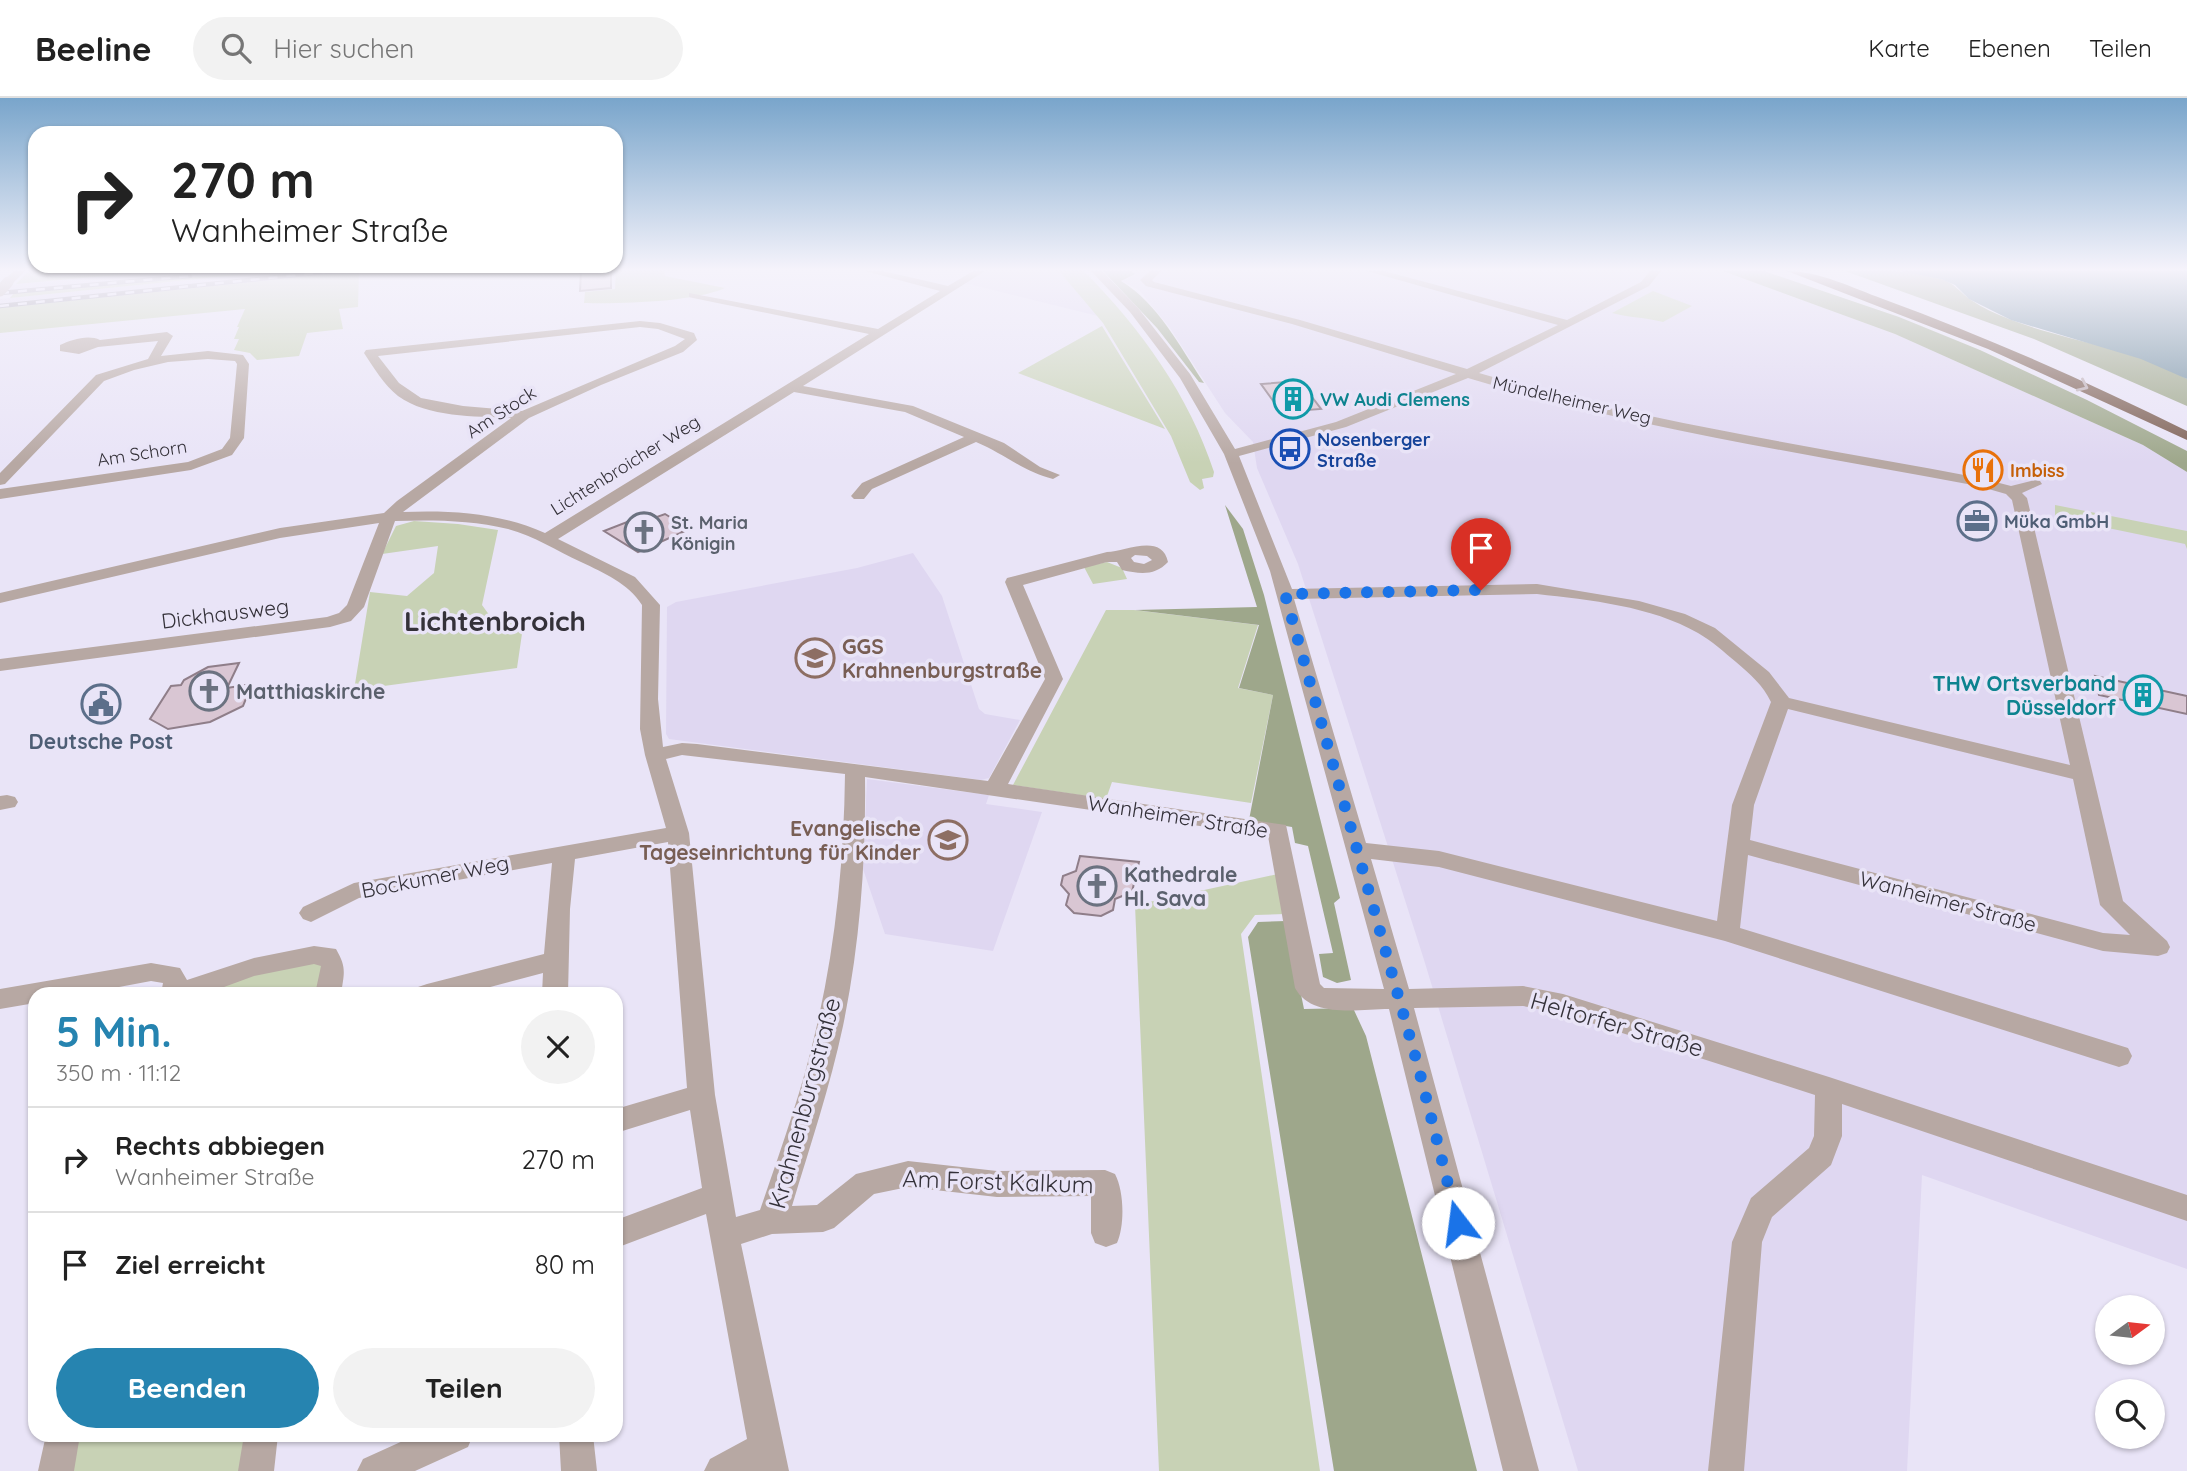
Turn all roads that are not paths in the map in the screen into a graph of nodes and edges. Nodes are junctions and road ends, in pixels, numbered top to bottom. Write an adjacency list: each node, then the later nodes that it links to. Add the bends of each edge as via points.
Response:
1 (537, 335): 15 (street, Am Stock, via 370,353 407,396 442,406)
2 (687, 335): 15 (street, Am Stock, via 691,340 679,349)
3 (877, 335): 13 (street, Lichtenbroicher Weg)
4 (1154, 335): 16 (street)
5 (1338, 335): 12 (street, Mündelheimer Weg)
6 (1547, 335): 12 (street)
7 (1968, 335): 14 (highway, one-way to 14)
8 (2001, 335): 9 (highway)
9 (2021, 343)
10 (96, 344): 11 (street, via 167,336)
11 (152, 362): 23 (street, Am Schorn, via 100,377); 26 (street, Am Schorn, via 219,355 239,358 243,364 237,441 227,452 191,466)
12 (1468, 376): 19 (street, via 1361,419); 25 (street, Mündelheimer Weg, via 1560,400)
13 (790, 387): 17 (street, via 905,408); 29 (street, Lichtenbroicher Weg)
14 (2125, 405): 18 (highway); 20 (highway)
15 (524, 415): 28 (street, Am Stock)
16 (1215, 426): 19 (street, via 1238,438); 21 (street)
17 (977, 436): 22 (street, via 1035,470); 27 (street, via 867,486)
18 (2187, 436)
19 (1275, 444): 21 (street)
20 (2187, 444)
21 (1231, 454): 31 (street)
22 (1054, 475)
23 (0, 481)
24 (2035, 484): 25 (street)
25 (2011, 491): 37 (street, via 2019,498)
26 (0, 494)
27 (859, 496)
28 (389, 517): 29 (street, Lichtenbroicher Weg, via 507,524); 32 (street, Lichtenbroicher Weg, via 253,539); 33 (street, Dickhausweg, via 355,607 338,620)
29 (548, 538): 35 (street, via 626,577 643,590 651,605 650,730)
30 (1122, 557): 38 (street, via 1013,582 1054,680)
31 (1285, 594): 34 (street, via 1537,589 1647,609 1695,624 1722,640 1774,685); 41 (street)
32 (0, 598)
33 (0, 665)
34 (1781, 702): 37 (street); 40 (street, via 1743,805)
35 (655, 755): 36 (street, via 696,750); 39 (street, via 674,807)
36 (855, 769): 38 (street); 61 (street, Krahnenburgstraße, via 856,838 830,1024)
37 (2082, 775): 40 (street, Wanheimer Straße, via 2112,905 2158,947 2103,942)
38 (995, 788): 54 (street, Wanheimer Straße, via 1278,830 1308,988 1317,997)
39 (678, 833): 42 (street, Bockumer Weg); 57 (street)
40 (1738, 845): 44 (street)
41 (1355, 849): 44 (street, via 1439,859); 54 (street)
42 (564, 853): 43 (street, Bockumer Weg, via 354,891); 45 (street)
43 (311, 913)
44 (1727, 933): 55 (street)
45 (555, 961): 50 (street); 51 (street)
46 (67, 987): 47 (street, via 151,972 171,975)
47 (175, 987)
48 (199, 987): 49 (street, via 304,954 327,956 333,966)
49 (329, 987)
50 (454, 987)
51 (555, 987)
52 (28, 994): 53 (street)
53 (0, 999)
54 (1399, 1000): 56 (street, Heltorfer Straße, via 1523,996 1554,1002); 75 (street)
55 (2119, 1056)
56 (1829, 1088): 60 (street, Heltorfer Straße); 76 (street, via 1828,1136 1821,1156 1761,1208 1747,1242)
57 (701, 1095): 58 (street); 59 (street)
58 (623, 1119)
59 (717, 1196): 62 (street); 64 (street)
60 (2187, 1208)
61 (772, 1220): 63 (street, Am Forst Kalkum, via 823,1218 866,1183 908,1174 997,1184 1105,1183); 64 (street, Krahnenburgstraße)
62 (623, 1231)
63 (1106, 1233)
64 (724, 1235): 69 (street)
65 (62, 1442): 70 (street)
66 (260, 1442): 71 (street)
67 (440, 1442): 72 (street)
68 (577, 1442): 73 (street)
69 (769, 1460): 74 (street)
70 (56, 1471)
71 (256, 1471)
72 (375, 1471)
73 (579, 1471)
74 (722, 1471)
75 (1521, 1471)
76 (1726, 1471)

